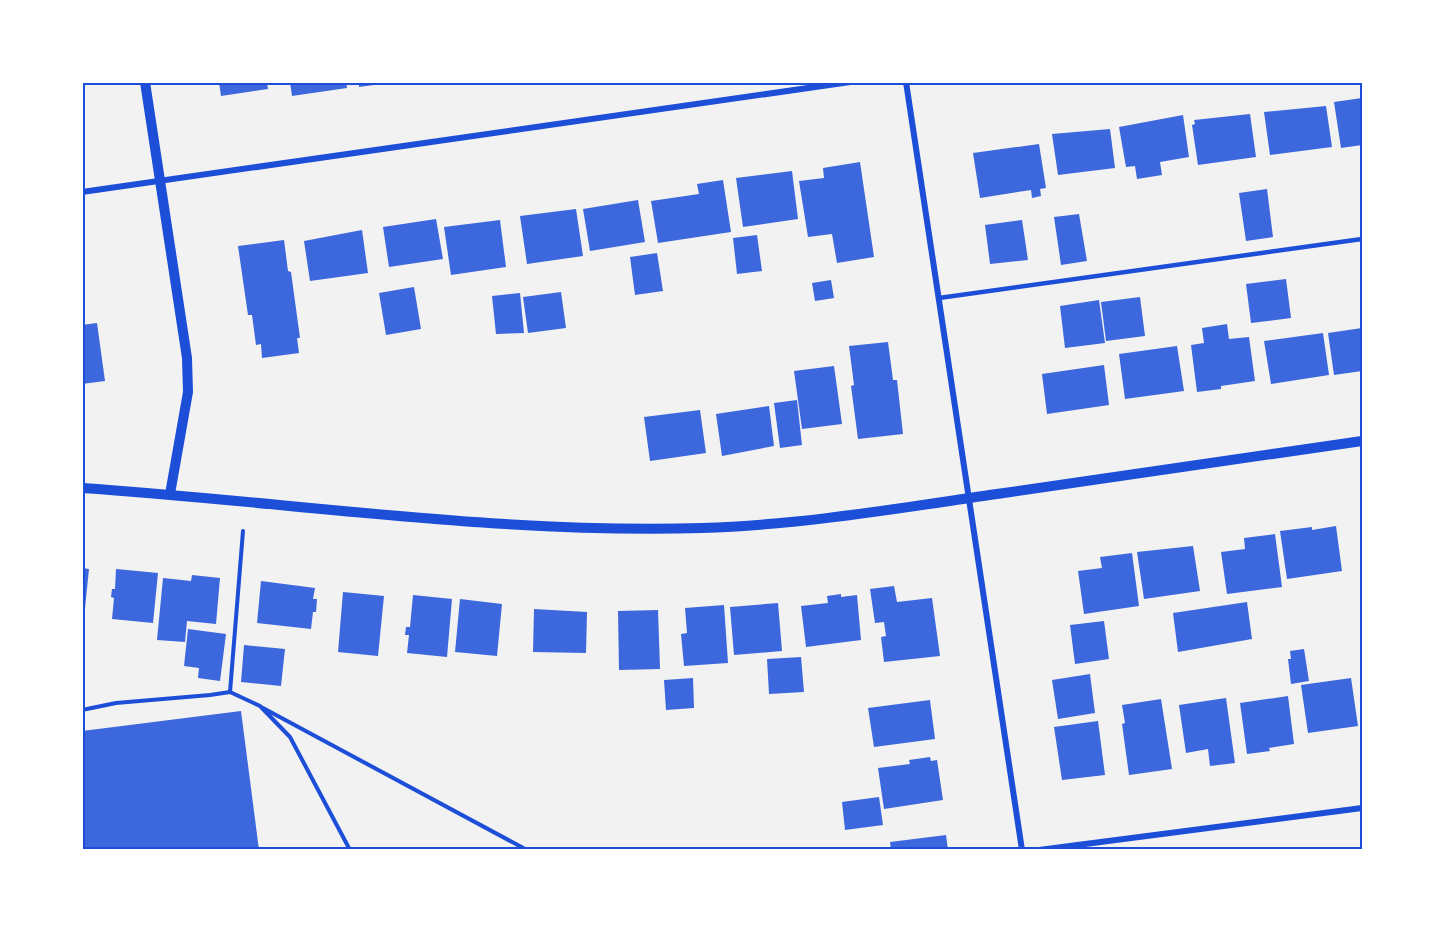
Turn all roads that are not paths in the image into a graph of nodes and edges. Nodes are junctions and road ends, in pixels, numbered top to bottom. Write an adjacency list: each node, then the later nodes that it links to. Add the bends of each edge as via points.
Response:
1 (145, 82): 4 (street)
2 (850, 82): 4 (street)
3 (906, 82): 7 (street)
4 (159, 182): 5 (street); 10 (street, via 187,358 188,392)
5 (82, 192)
6 (1362, 239): 7 (lane)
7 (939, 298): 11 (street)
8 (1362, 441): 11 (street)
9 (82, 488): 10 (street)
10 (170, 494): 11 (street, via 452,521 631,529 806,521)
11 (969, 498): 13 (street)
12 (1362, 808): 14 (street)
13 (1022, 849)
14 (1039, 849)

